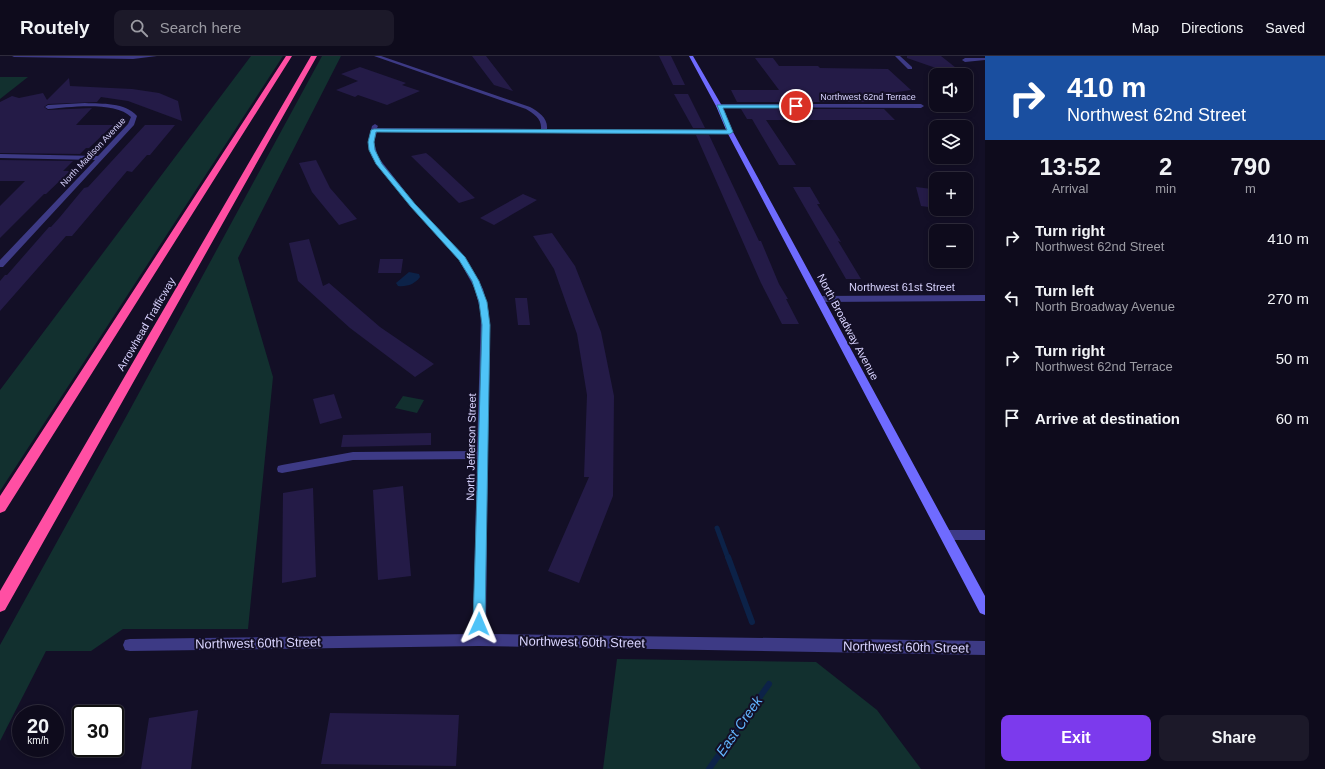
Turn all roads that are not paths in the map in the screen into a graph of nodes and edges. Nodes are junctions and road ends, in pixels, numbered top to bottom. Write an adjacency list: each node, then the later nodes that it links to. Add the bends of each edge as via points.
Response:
1 (14, 56): 2 (street)
2 (155, 56)
3 (289, 56): 23 (highway, Arrowhead Trafficway)
4 (314, 56): 26 (highway, Arrowhead Trafficway)
5 (376, 56): 14 (street, via 528,108 539,114 545,125)
6 (691, 56): 12 (street, North Broadway Avenue)
7 (897, 56): 10 (street)
8 (985, 59): 9 (street)
9 (965, 60)
10 (910, 68)
11 (48, 106): 17 (street, North Madison Avenue, via 113,106 132,112 135,117 133,122)
12 (719, 106): 13 (street, Northwest 62nd Terrace); 15 (street, North Broadway Avenue)
13 (921, 106)
14 (544, 131): 15 (street); 21 (street, North Jefferson Street, via 374,128 371,142 379,164 462,259 480,289 486,325)
15 (730, 132): 19 (street, North Broadway Avenue)
16 (0, 156): 17 (street)
17 (99, 158): 18 (street, North Madison Avenue)
18 (0, 265)
19 (819, 298): 20 (street, Northwest 61st Street); 24 (street, North Broadway Avenue)
20 (985, 298)
21 (484, 455): 22 (street, via 353,456); 28 (street, North Jefferson Street)
22 (282, 470)
23 (0, 507)
24 (946, 535): 25 (street); 27 (street, North Broadway Avenue)
25 (985, 535)
26 (0, 605)
27 (985, 609)
28 (479, 640): 29 (street, Northwest 60th Street); 30 (street, Northwest 60th Street)
29 (130, 645)
30 (985, 648)

